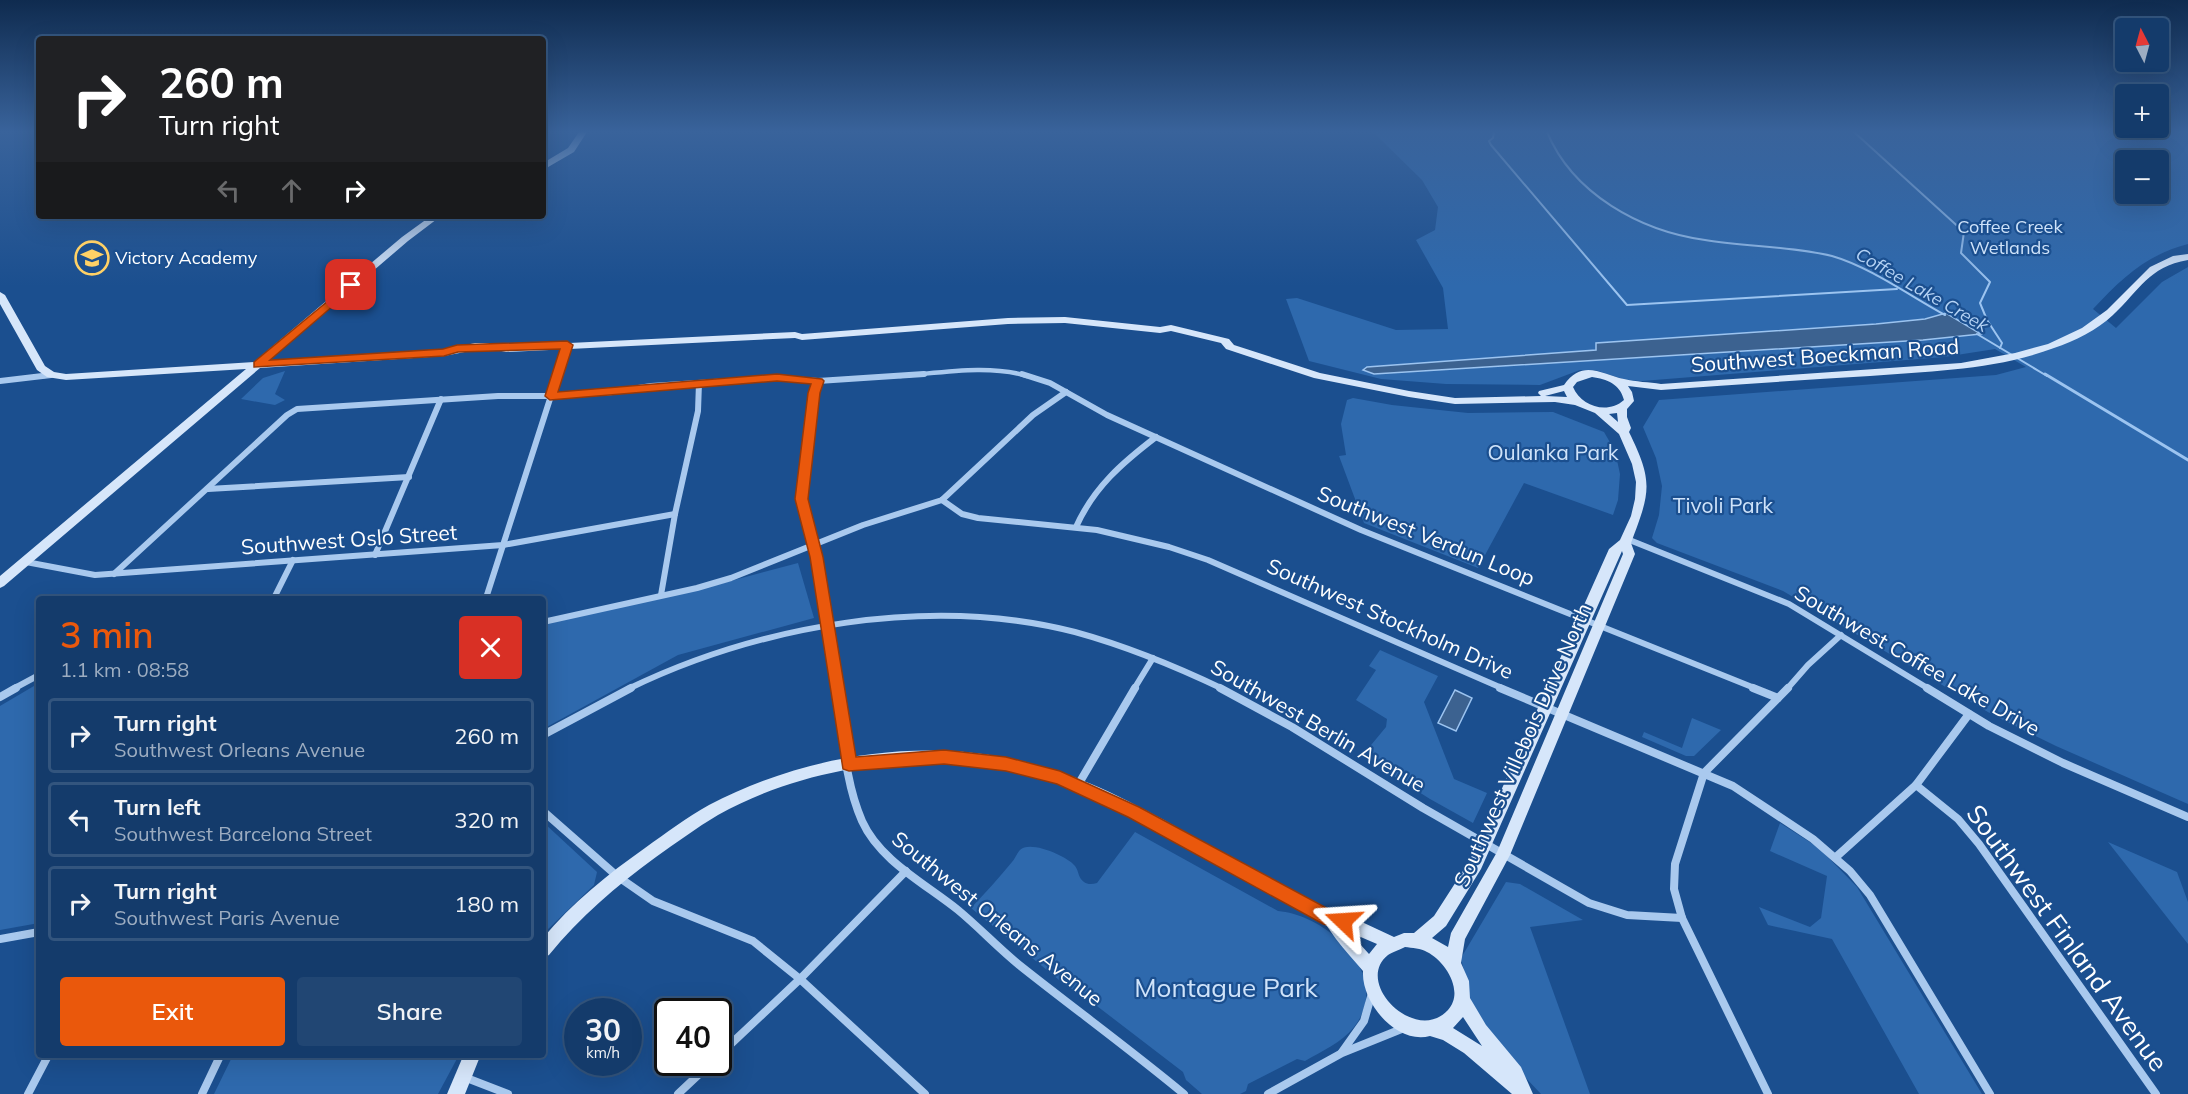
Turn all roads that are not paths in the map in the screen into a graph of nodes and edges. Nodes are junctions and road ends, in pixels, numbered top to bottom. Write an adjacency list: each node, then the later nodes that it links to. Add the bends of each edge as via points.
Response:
1 (433, 219): 7 (main road)
2 (2188, 249): 4 (main road, Southwest Boeckman Road)
3 (2188, 257): 4 (main road, Southwest Boeckman Road)
4 (2176, 258): 14 (main road, Southwest Boeckman Road, via 2143,278 2111,312 2089,328 2060,343 2021,355 1937,368)
5 (0, 295): 8 (main road, via 40,368)
6 (567, 345): 7 (main road, Southwest Boeckman Road); 16 (street); 17 (main road, Southwest Boeckman Road, via 802,337 1051,320 1100,322 1160,330 1220,348 1230,347 1338,381)
7 (258, 364): 8 (main road, Southwest Boeckman Road); 35 (main road)
8 (51, 375): 9 (street)
9 (0, 381)
10 (818, 381): 12 (street, Southwest Verdun Loop, via 777,378); 15 (street, Southwest Verdun Loop, via 994,370 1037,377); 32 (street, Southwest Orleans Avenue, via 802,499)
11 (1618, 382): 13 (main road, Southwest Boeckman Road, via 1589,374 1575,377); 14 (main road, Southwest Boeckman Road); 18 (main road)
12 (699, 383): 16 (street, Southwest Verdun Loop); 28 (street, via 698,411)
13 (1568, 387): 17 (main road, Southwest Boeckman Road, via 1551,392 1453,394); 20 (main road)
14 (1661, 387): 18 (main road, Southwest Boeckman Road)
15 (1066, 392): 24 (street, Southwest Verdun Loop); 27 (street, via 1023,424)
16 (550, 396): 19 (street, Southwest Verdun Loop); 31 (street)
17 (1444, 398): 20 (main road, Southwest Boeckman Road)
18 (1629, 398): 21 (main road)
19 (441, 399): 25 (street); 26 (street, Southwest Verdun Loop, via 292,411)
20 (1578, 402): 22 (main road, Southwest Boeckman Road)
21 (1622, 408): 22 (main road, Southwest Boeckman Road); 23 (main road, Southwest Villebois Drive North)
22 (1596, 410): 23 (main road, Southwest Villebois Drive North)
23 (1624, 432): 30 (main road, Southwest Villebois Drive North, via 1642,490)
24 (1155, 437): 29 (street, via 1094,491); 41 (street, Southwest Verdun Loop, via 1361,530)
25 (409, 477): 26 (street); 33 (street)
26 (208, 489): 36 (street)
27 (942, 500): 29 (street, Southwest Stockholm Drive, via 962,514 978,518); 32 (street)
28 (675, 514): 31 (street, Southwest Oslo Street); 38 (street)
29 (1076, 527): 50 (street, Southwest Stockholm Drive, via 1168,546 1217,563)
30 (1626, 541): 41 (main road, Southwest Villebois Drive North, via 1615,549); 43 (main road, Southwest Villebois Drive North, via 1629,554); 45 (street, Southwest Coffee Lake Drive, via 1780,600)
31 (503, 545): 33 (street, Southwest Oslo Street); 40 (street)
32 (813, 546): 38 (street, via 731,578); 44 (street, Southwest Orleans Avenue)
33 (375, 555): 34 (street, Southwest Oslo Street)
34 (293, 560): 36 (street, Southwest Oslo Street); 39 (street)
35 (25, 561): 36 (street, Southwest Oslo Street, via 82,574); 37 (main road)
36 (114, 574)
37 (0, 583)
38 (661, 595): 42 (street)
39 (275, 596)
40 (487, 596)
41 (1583, 618): 43 (street, Southwest Verdun Loop); 50 (main road, Southwest Villebois Drive North)
42 (546, 621)
43 (1599, 625): 49 (street, Southwest Verdun Loop); 51 (main road, Southwest Villebois Drive North)
44 (826, 626): 46 (street, Southwest Berlin Avenue, via 937,618 1003,620 1068,630); 53 (street, Southwest Berlin Avenue, via 695,660 615,694); 54 (street, Southwest Orleans Avenue)
45 (1841, 635): 49 (street); 52 (street, Southwest Coffee Lake Drive)
46 (1153, 658): 56 (street); 60 (street, Southwest Berlin Avenue, via 1209,683 1307,736)
47 (36, 677): 48 (street)
48 (0, 697)
49 (1778, 698): 55 (street)
50 (1545, 706): 51 (street, Southwest Stockholm Drive); 60 (main road, Southwest Villebois Drive North)
51 (1563, 714): 55 (street, Southwest Stockholm Drive); 61 (main road, Southwest Villebois Drive North)
52 (1969, 714): 57 (street); 59 (street, Southwest Coffee Lake Drive, via 2063,763)
53 (546, 733)
54 (849, 764): 56 (main road, via 918,758 971,759 1035,770); 63 (street, Southwest Orleans Avenue, via 851,789 863,823 877,844); 64 (main road, via 742,797 685,829)
55 (1704, 773): 62 (street, Southwest Stockholm Drive, via 1782,817); 66 (street, via 1675,864 1674,889)
56 (1078, 785): 65 (main road)
57 (1916, 785): 62 (street); 97 (street, Southwest Finland Avenue, via 1958,819 1979,844)
58 (546, 814): 64 (street)
59 (2188, 817)
60 (1485, 844): 61 (street, Southwest Berlin Avenue); 69 (main road, Southwest Villebois Drive North, via 1462,890 1440,921)
61 (1503, 855): 66 (street, Southwest Berlin Avenue, via 1607,910); 72 (main road, Southwest Villebois Drive North, via 1457,938)
62 (1836, 857): 96 (street, Southwest Stockholm Drive, via 1870,895)
63 (906, 871): 74 (street); 93 (street, Southwest Orleans Avenue)
64 (617, 876): 71 (main road); 74 (street, via 653,901 753,941)
65 (1330, 918): 70 (main road); 73 (main road)
66 (1682, 918): 95 (street)
67 (36, 933): 68 (street)
68 (0, 939)
69 (1418, 940): 70 (main road); 72 (main road)
70 (1391, 943): 73 (main road, via 1381,948)
71 (546, 947)
72 (1453, 963): 76 (main road, via 1463,988)
73 (1370, 968): 75 (main road)
74 (800, 979): 79 (street); 92 (street)
75 (1372, 993): 77 (main road, via 1388,1014); 80 (street, via 1364,1021)
76 (1462, 1000): 78 (main road, via 1456,1014); 86 (main road, via 1480,1031 1515,1073)
77 (1411, 1027): 78 (main road); 80 (street)
78 (1431, 1028): 86 (main road, via 1466,1043)
79 (732, 1043)
80 (1341, 1053): 94 (street)
81 (47, 1058): 87 (street)
82 (219, 1058): 88 (street)
83 (471, 1058): 85 (main road)
84 (697, 1076): 91 (street)
85 (462, 1077): 89 (main road); 90 (street)
86 (1523, 1093)
87 (28, 1094)
88 (202, 1094)
89 (456, 1094)
90 (508, 1094)
91 (678, 1094)
92 (925, 1094)
93 (1184, 1094)
94 (1268, 1094)
95 (1768, 1094)
96 (1990, 1094)
97 (2156, 1094)

